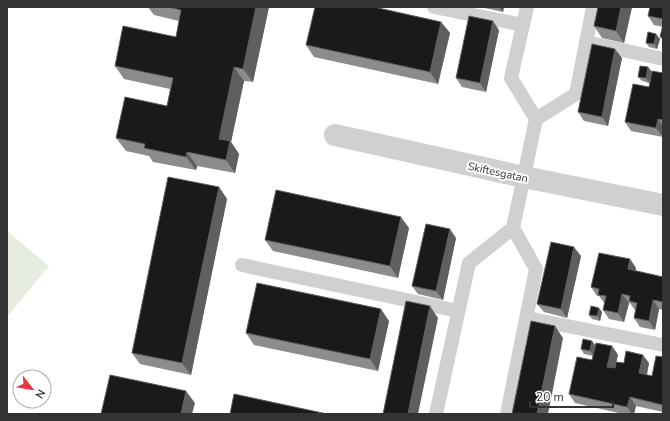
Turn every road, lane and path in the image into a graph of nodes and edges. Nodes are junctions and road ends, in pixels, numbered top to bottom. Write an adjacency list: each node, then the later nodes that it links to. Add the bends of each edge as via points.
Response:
1 (434, 7): 4 (lane)
2 (526, 7): 4 (lane)
3 (593, 7): 5 (lane)
4 (523, 25): 7 (lane, via 511,78)
5 (586, 42): 6 (lane); 7 (lane, via 576,94)
6 (663, 59)
7 (536, 119): 9 (lane)
8 (335, 135): 9 (street, Skiftesgatan)
9 (524, 177): 10 (street, Skiftesgatan); 11 (lane)
10 (663, 205)
11 (513, 228): 13 (lane, via 469,263); 14 (lane, via 536,269)
12 (242, 266): 13 (lane)
13 (458, 312): 16 (lane)
14 (527, 318): 15 (lane); 17 (lane)
15 (663, 345)
16 (436, 414)
17 (507, 414)

